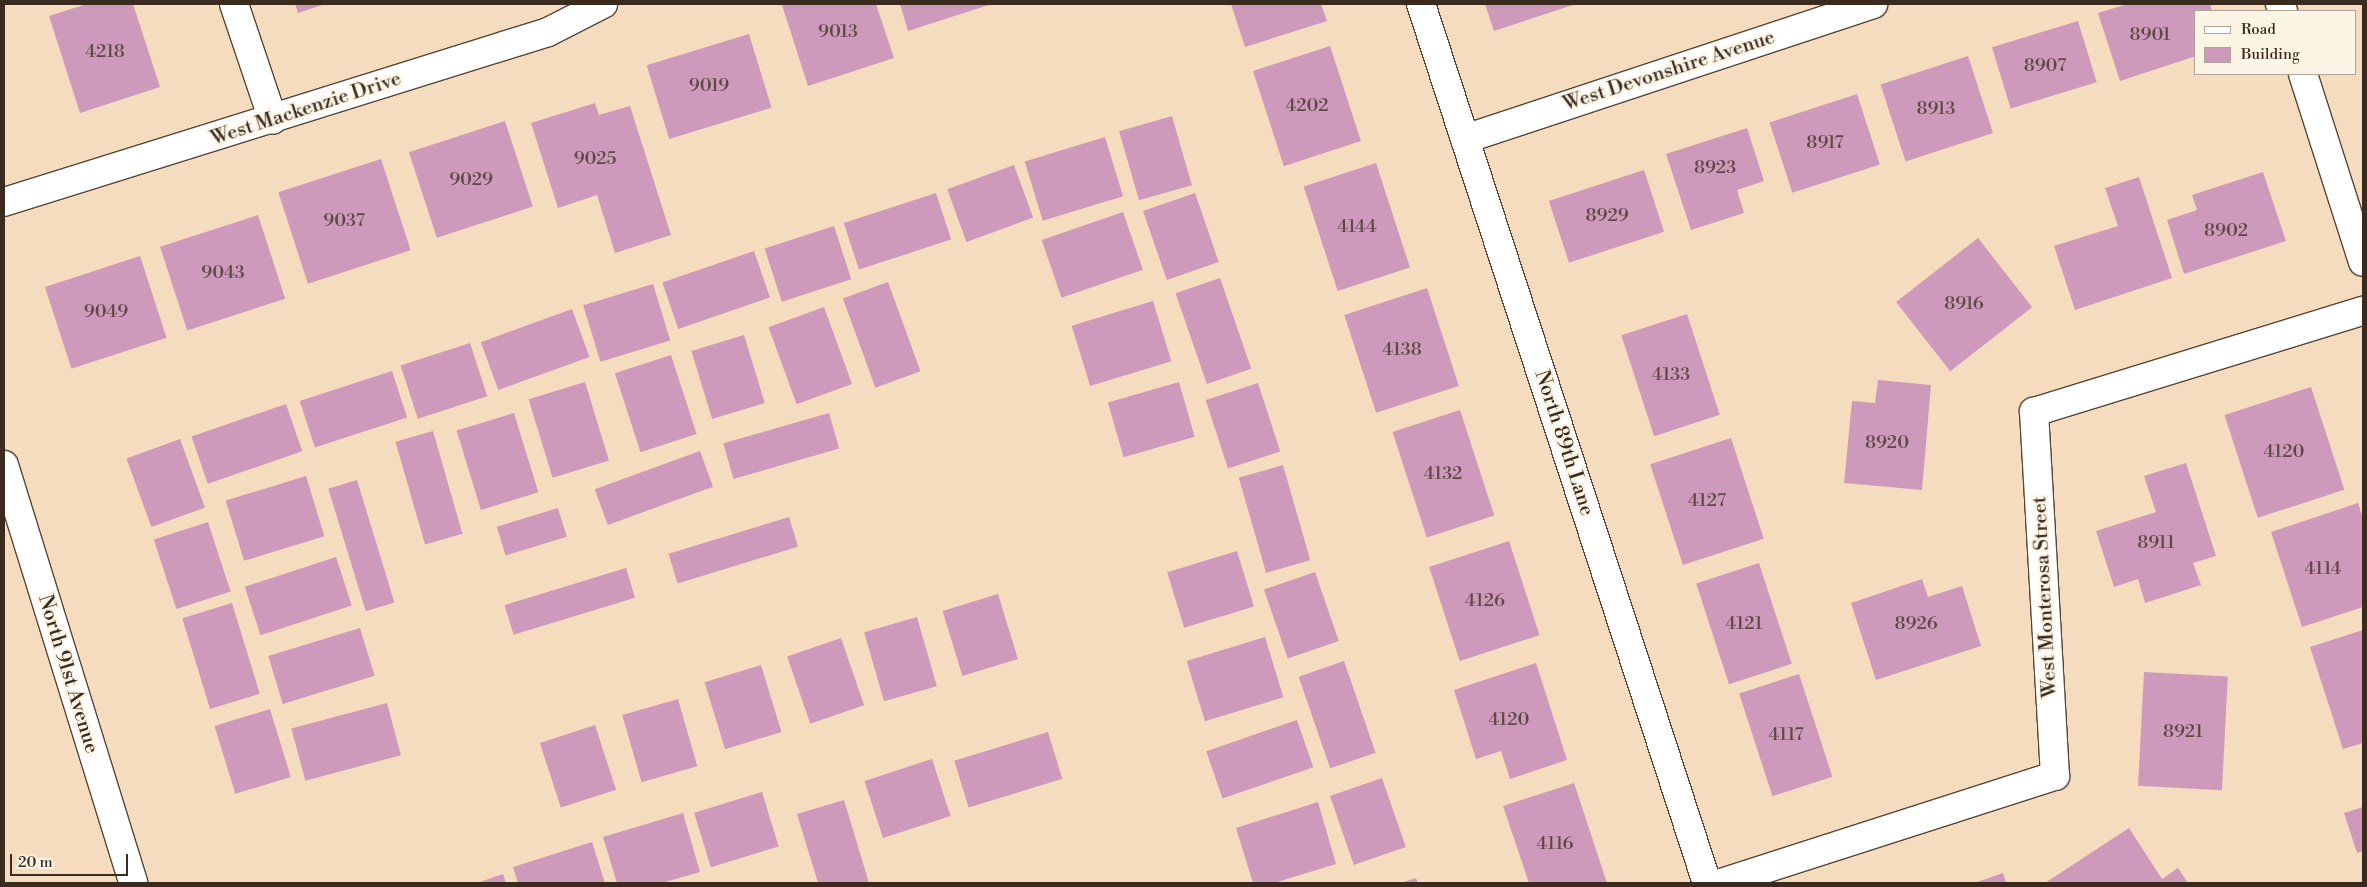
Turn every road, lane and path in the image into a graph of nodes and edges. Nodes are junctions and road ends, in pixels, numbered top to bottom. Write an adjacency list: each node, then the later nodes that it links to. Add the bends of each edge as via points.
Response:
1 (234, 4): 6 (street)
2 (603, 4): 6 (street, West Mackenzie Drive, via 548,32)
3 (1421, 4): 7 (street, North 89th Lane)
4 (1873, 4): 7 (street, West Devonshire Avenue)
5 (2303, 75): 9 (street)
6 (273, 120): 8 (street, West Mackenzie Drive)
7 (1465, 139): 13 (street, North 89th Lane)
8 (4, 202)
9 (2363, 262)
10 (2363, 312): 14 (street, West Monterosa Street, via 2034,412 2055,776)
11 (4, 465): 12 (street, North 91st Avenue)
12 (133, 883)
13 (1706, 883)
14 (1720, 883)

